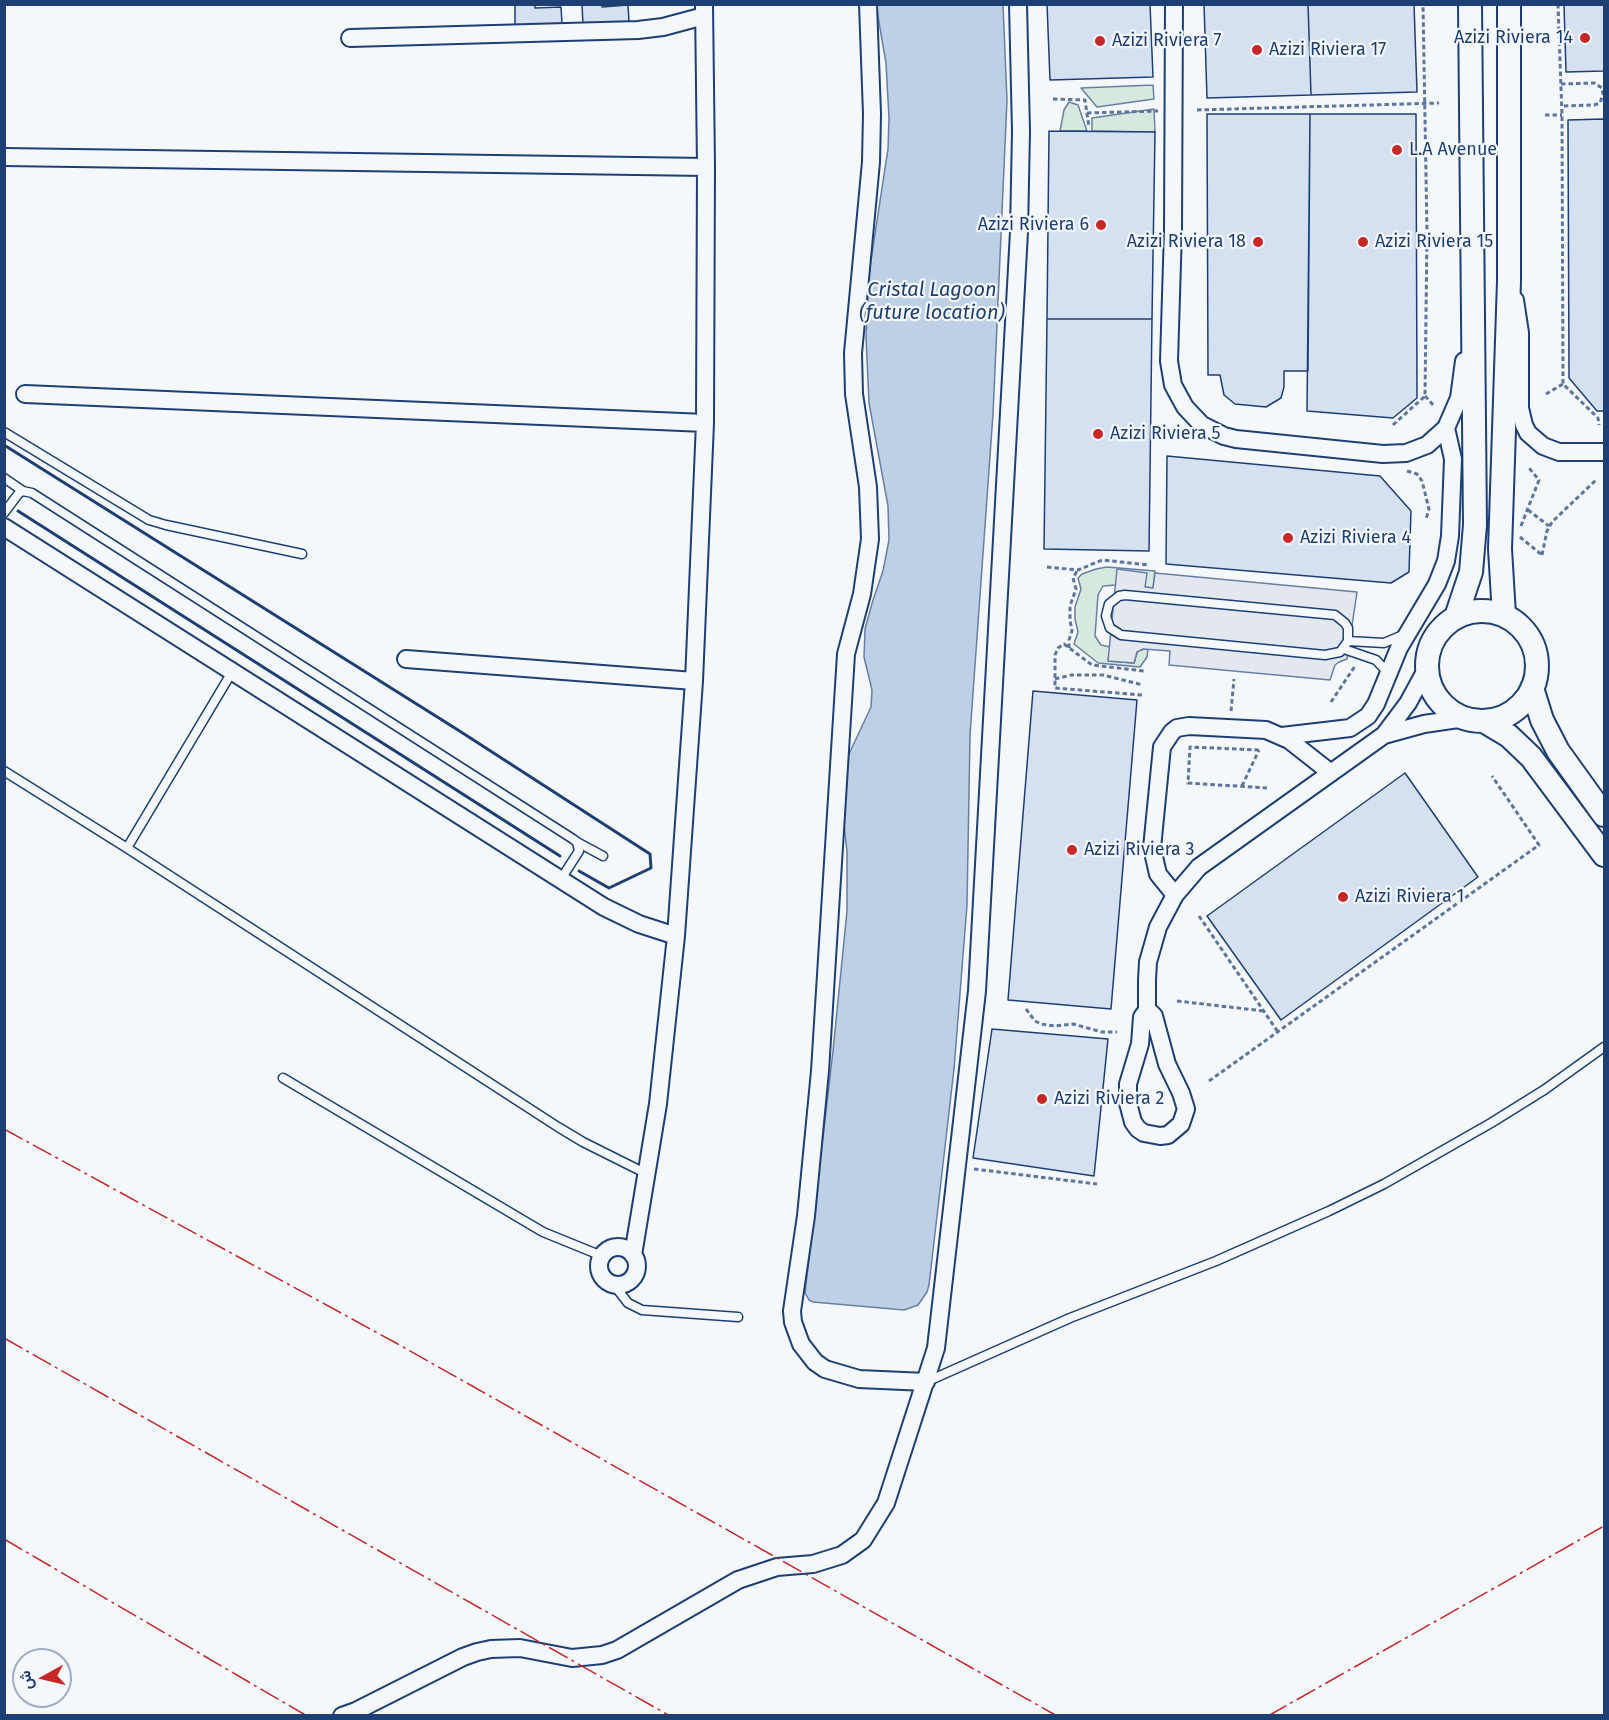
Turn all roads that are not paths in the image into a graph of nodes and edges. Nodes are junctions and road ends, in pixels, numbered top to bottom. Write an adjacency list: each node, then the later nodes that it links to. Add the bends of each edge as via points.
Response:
1 (868, 4): 53 (street, via 871,162 853,353 870,539 862,594 845,661 820,1071 792,1311 801,1344 825,1369 859,1379)
2 (1018, 4): 53 (street, via 1019,232 982,932 936,1348)
3 (1174, 4): 14 (street, via 1168,361 1173,386 1185,407 1202,425 1236,439 1383,454 1416,450)
4 (1470, 4): 11 (street)
5 (1509, 4): 10 (street)
6 (704, 10): 7 (street, via 663,27 638,30); 9 (street)
7 (350, 38)
8 (4, 157): 9 (street)
9 (706, 167): 13 (street)
10 (1509, 281): 16 (street, via 1520,333 1520,408 1524,425 1534,440 1550,450); 22 (street, via 1500,549)
11 (1474, 291): 14 (street, via 1462,387); 23 (street, via 1474,548 1465,595)
12 (25, 394): 13 (street)
13 (705, 423): 30 (street)
14 (1446, 428): 24 (street, via 1452,459 1449,549 1442,573)
15 (4, 432): 21 (lane, via 149,520)
16 (1605, 452)
17 (4, 478): 18 (lane)
18 (23, 491): 19 (lane); 38 (lane, via 32,493)
19 (4, 513)
20 (4, 527): 28 (street)
21 (302, 554)
22 (1504, 615): 23 (street, via 1480,611); 31 (street, via 1515,621 1530,640 1537,663)
23 (1456, 617): 27 (street, via 1435,638)
24 (1408, 631): 25 (lane, via 1384,643); 29 (street)
25 (1346, 645): 25 (lane, via 1349,635 1345,623 1329,614 1125,595 1114,599 1106,610 1110,628 1121,635 1325,655 1335,654); 29 (lane, via 1376,660)
26 (406, 660): 30 (street)
27 (1428, 668): 32 (street, via 1439,699 1455,714); 33 (street)
28 (232, 672): 39 (lane); 42 (street)
29 (1389, 674): 34 (street, via 1372,710 1356,725)
30 (694, 681): 44 (street)
31 (1532, 688): 32 (street, via 1508,714); 37 (street, via 1558,751)
32 (1475, 719): 33 (street, via 1424,724); 40 (street, via 1509,736 1531,757)
33 (1384, 735): 36 (street)
34 (1282, 736): 36 (street); 43 (street, via 1258,729 1189,726 1177,728 1167,736 1161,753 1152,848 1158,874)
35 (4, 771): 39 (lane)
36 (1331, 773): 43 (street, via 1213,856)
37 (1605, 815)
38 (577, 842): 41 (lane); 42 (lane, via 577,855)
39 (127, 848): 48 (lane, via 558,1127)
40 (1605, 855)
41 (603, 856)
42 (561, 879): 44 (street, via 621,916)
43 (1175, 895): 45 (street, via 1152,944)
44 (676, 936): 48 (street)
45 (1148, 1012): 45 (street, via 1142,1017 1140,1044 1128,1084 1128,1103 1138,1129 1160,1136 1181,1124 1186,1108 1167,1064 1154,1016)
46 (1605, 1047): 53 (lane, via 1438,1155 1338,1207 1216,1261 1070,1317)
47 (283, 1078): 50 (lane, via 543,1232)
48 (647, 1174): 49 (street)
49 (633, 1255): 50 (street, via 614,1248); 51 (street, via 633,1277)
50 (602, 1256): 51 (street, via 599,1270)
51 (614, 1285): 52 (lane, via 628,1303 642,1310)
52 (738, 1317)
53 (926, 1382): 54 (street, via 886,1503 863,1540 842,1555 813,1564 777,1567 738,1580 632,1643 602,1655 572,1658 506,1647 477,1652)
54 (342, 1716)

